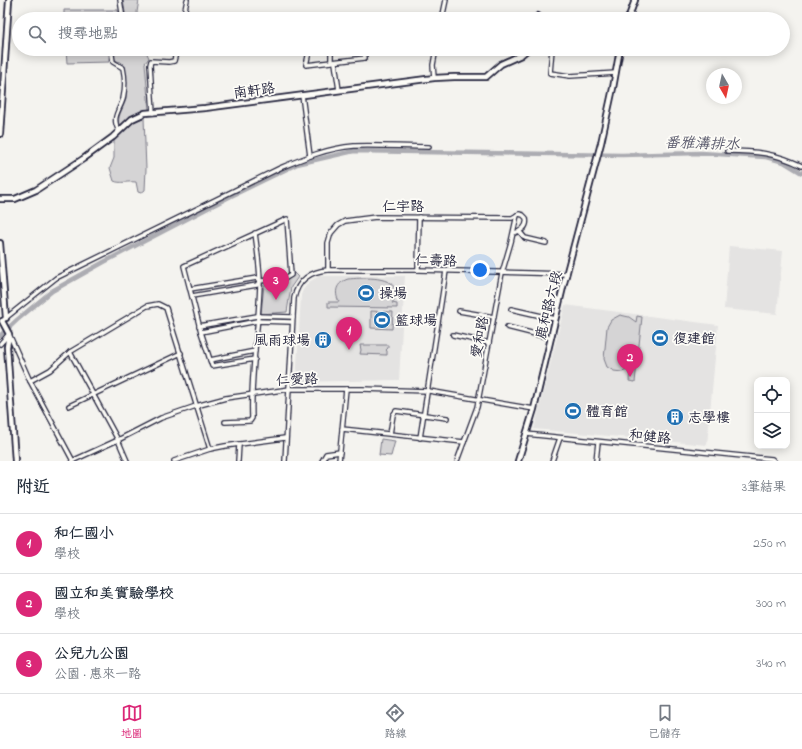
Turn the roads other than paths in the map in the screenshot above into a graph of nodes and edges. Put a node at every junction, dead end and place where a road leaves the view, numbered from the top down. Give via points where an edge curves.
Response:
1 (9, 0) edge
2 (120, 0) edge
3 (187, 0) edge
4 (446, 0) edge
5 (635, 0) edge
6 (122, 12) edge
7 (184, 12) edge
8 (443, 12) edge
9 (631, 12) edge
10 (112, 56) edge
11 (175, 56) edge
12 (308, 56) edge
13 (332, 56) edge
14 (366, 56) edge
15 (435, 56) edge
16 (521, 56) edge
17 (551, 56) edge
18 (619, 56) edge
19 (333, 63) junction
20 (616, 74) junction
21 (434, 78) junction
22 (339, 90) junction
23 (302, 95) junction
24 (2, 96) edge
25 (154, 113) junction
26 (119, 131) junction
27 (0, 134) edge
28 (429, 147) dead end
29 (727, 151) dead end
30 (310, 156) junction
31 (802, 166) edge
32 (0, 199) edge
33 (517, 216) junction
34 (419, 217) junction
35 (520, 232) junction
36 (255, 233) junction
37 (514, 233) junction
38 (546, 242) dead end
39 (0, 243) edge
40 (328, 270) junction
41 (418, 270) junction
42 (446, 271) junction
43 (502, 273) junction
44 (567, 274) junction
45 (260, 282) junction
46 (190, 290) junction
47 (192, 296) junction
48 (511, 308) dead end
49 (459, 311) dead end
50 (257, 316) junction
51 (292, 317) junction
52 (494, 317) junction
53 (556, 319) junction
54 (4, 321) junction
55 (257, 321) junction
56 (292, 322) junction
57 (200, 326) junction
58 (506, 327) dead end
59 (201, 332) junction
60 (9, 333) junction
61 (453, 335) dead end
62 (551, 338) junction
63 (489, 343) junction
64 (0, 344) edge
65 (255, 351) junction
66 (70, 352) junction
67 (180, 353) junction
68 (255, 358) junction
69 (210, 360) junction
70 (30, 381) junction
71 (290, 389) junction
72 (346, 389) junction
73 (428, 391) junction
74 (94, 394) junction
75 (251, 394) junction
76 (478, 399) junction
77 (69, 406) dead end
78 (196, 406) junction
79 (534, 409) junction
80 (425, 415) junction
81 (447, 418) dead end
82 (225, 422) dead end
83 (342, 430) junction
84 (390, 434) junction
85 (526, 434) junction
86 (285, 438) junction
87 (420, 438) junction
88 (560, 438) junction
89 (118, 440) junction
90 (464, 442) junction
91 (598, 442) junction
92 (239, 444) junction
93 (210, 449) junction
94 (340, 452) junction
95 (773, 460) edge
96 (15, 461) edge
97 (72, 461) edge
98 (127, 461) edge
99 (174, 461) edge
100 (238, 461) edge
101 (285, 461) edge
102 (322, 461) edge
103 (339, 461) edge
104 (457, 461) edge
105 (518, 461) edge
106 (552, 461) edge
107 (596, 461) edge

1 - 24 street
2 - 6 street
3 - 7 street
4 - 8 street
5 - 9 street
10 - 26 street via 113,62 123,68 124,91 116,116
11 - 25 street via 174,61 151,61
12 - 19 street via 306,65
13 - 19 street
14 - 19 street via 366,58
15 - 21 street
16 - 21 street, 南軒路 via 501,64 486,77
17 - 20 street via 550,72 570,76
18 - 20 street, 鹿和路六段
19 - 22 street
20 - 44 street, 鹿和路六段
21 - 22 street, 南軒路
22 - 23 street, 南軒路
23 - 25 street, 南軒路
23 - 30 street
24 - 27 street
25 - 26 street, 南軒路 via 136,117
26 - 32 street, 南軒路 via 36,190 15,199
28 - 30 street via 354,146
29 - 31 street via 755,151 776,155
30 - 54 street via 280,168 56,278
33 - 34 street, 仁宇路
33 - 35 street via 519,214 526,218 526,226
33 - 37 street, 愛和路
34 - 40 street, 仁宇路 via 376,217 338,225 329,237
34 - 41 street
35 - 37 street
35 - 38 street via 525,238
36 - 45 street
36 - 45 street via 287,219 291,275
36 - 46 street via 184,266
37 - 43 street, 愛和路
39 - 54 street
40 - 41 street, 仁壽路
40 - 51 street, 仁壽路 via 310,274 300,284 294,298
41 - 42 street, 仁壽路
42 - 43 street, 仁壽路
42 - 73 street
43 - 44 street, 仁壽路
43 - 52 street, 愛和路
44 - 53 street, 鹿和路六段
45 - 46 street via 256,278
45 - 47 street via 257,285
45 - 50 street
46 - 47 street
47 - 57 street
48 - 53 street
49 - 52 street
50 - 51 street
50 - 55 street
50 - 57 street
51 - 56 street, 仁壽路
52 - 63 street, 愛和路
53 - 62 street, 鹿和路六段
54 - 60 street
55 - 56 street
55 - 59 street
55 - 65 street
56 - 71 street, 仁壽路
57 - 59 street
58 - 62 street
59 - 69 street
60 - 64 street
60 - 70 street
60 - 96 street via 7,347
61 - 63 street
62 - 79 street, 鹿和路六段
63 - 76 street, 愛和路
65 - 68 street
65 - 69 street
66 - 67 street via 147,306 158,304 166,308
66 - 70 street via 50,370
66 - 74 street
67 - 74 street
67 - 78 street
68 - 69 street via 212,366
68 - 75 street
70 - 97 street
71 - 72 street, 仁愛路
71 - 75 street, 仁愛路
71 - 86 street, 仁壽路
72 - 73 street, 仁愛路
72 - 83 street
73 - 76 street, 仁愛路
73 - 80 street
74 - 77 street
74 - 89 street
75 - 78 street, 仁愛路
75 - 82 street via 252,420
76 - 79 street, 仁愛路
76 - 90 street, 愛和路
78 - 89 street, 仁愛路 via 161,418
78 - 93 street
79 - 85 street, 鹿和路六段
80 - 81 street
80 - 84 street via 394,412
80 - 87 street
83 - 84 street
83 - 94 street
84 - 87 street
85 - 88 street, 和健路
85 - 105 street, 鹿和路六段
86 - 92 street
86 - 101 street, 仁壽路
87 - 90 street
88 - 91 street, 和健路
88 - 106 street
89 - 97 street, 仁愛路
89 - 98 street
90 - 104 street, 愛和路
91 - 95 street, 和健路
91 - 107 street
92 - 93 street
92 - 100 street
93 - 99 street
94 - 102 street via 326,454
94 - 103 street

